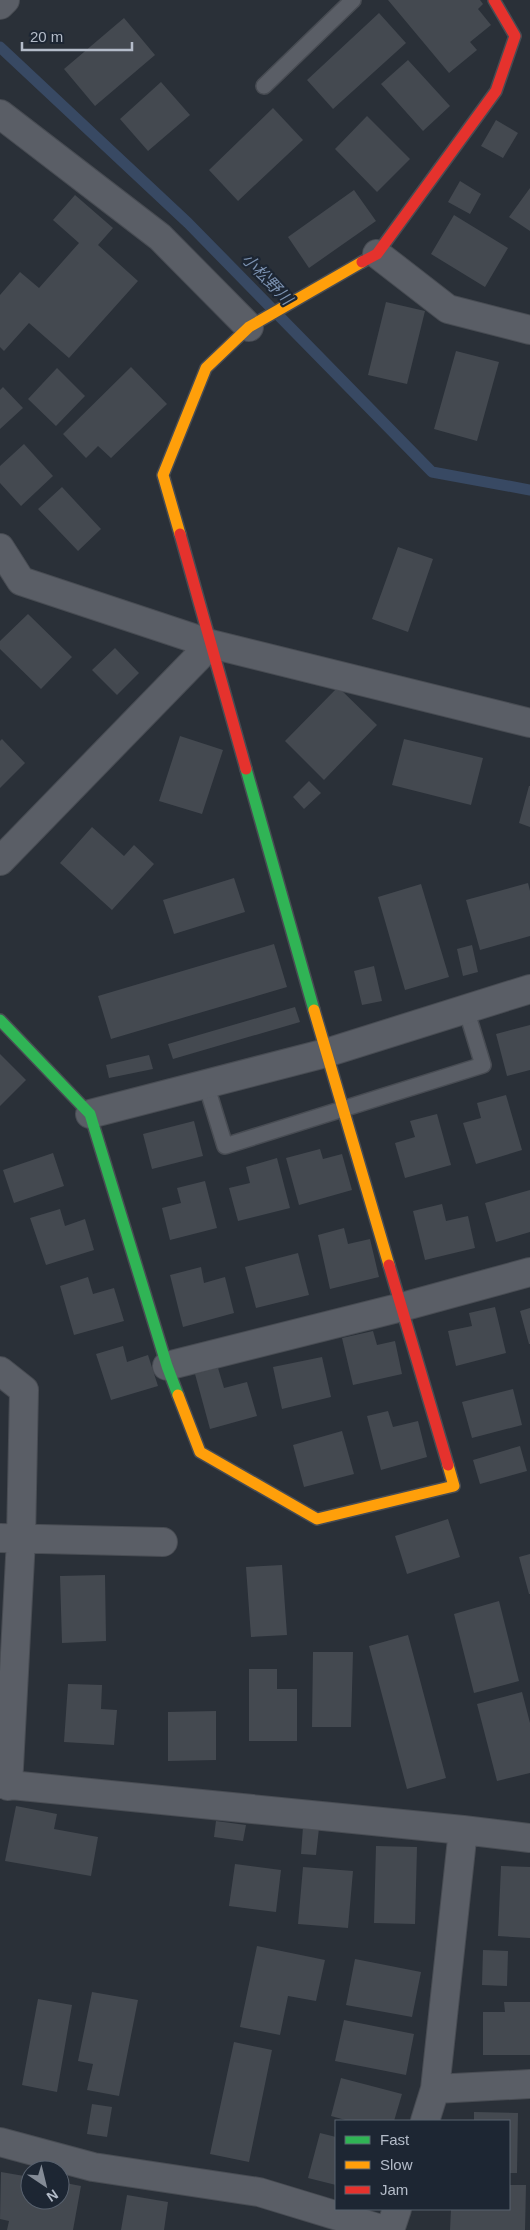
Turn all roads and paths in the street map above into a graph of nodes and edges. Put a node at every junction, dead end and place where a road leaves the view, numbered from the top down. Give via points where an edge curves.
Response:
1 (5, 0) edge
2 (353, 0) edge
3 (494, 0) edge
4 (0, 5) edge
5 (264, 86) dead end
6 (0, 114) edge
7 (377, 254) junction
8 (256, 323) junction
9 (530, 330) edge
10 (0, 548) edge
11 (211, 644) junction
12 (530, 723) edge
13 (0, 861) edge
14 (530, 989) edge
15 (466, 1009) junction
16 (0, 1020) edge
17 (326, 1053) junction
18 (206, 1084) junction
19 (342, 1109) junction
20 (90, 1114) junction
21 (530, 1272) edge
22 (402, 1307) junction
23 (167, 1366) junction
24 (0, 1371) edge
25 (10, 1538) edge
26 (163, 1542) dead end
27 (4, 1785) edge
28 (463, 1830) junction
29 (530, 1838) edge
30 (530, 2084) edge
31 (435, 2089) junction
32 (425, 2120) edge
33 (0, 2142) edge
34 (397, 2210) edge
35 (384, 2230) edge
36 (390, 2230) edge

1 - 4 street
2 - 5 lane
3 - 7 street via 515,36 496,91
6 - 8 street via 160,237
7 - 8 street
7 - 9 street via 448,309
8 - 11 street via 206,368 163,475
10 - 11 street via 21,581
11 - 12 street
11 - 13 street
11 - 17 street
14 - 15 street
15 - 17 street
15 - 19 lane via 483,1065
16 - 20 street
17 - 18 street
17 - 19 street
18 - 19 lane via 225,1146
18 - 20 street
19 - 22 street
20 - 23 street
21 - 22 street
22 - 23 street
22 - 23 street via 454,1486 317,1519 200,1452
24 - 25 street via 24,1390
25 - 26 street
25 - 27 street
27 - 28 street
28 - 29 street
28 - 31 street
30 - 31 street
31 - 32 street
33 - 35 street via 93,2167 259,2192
34 - 36 street

